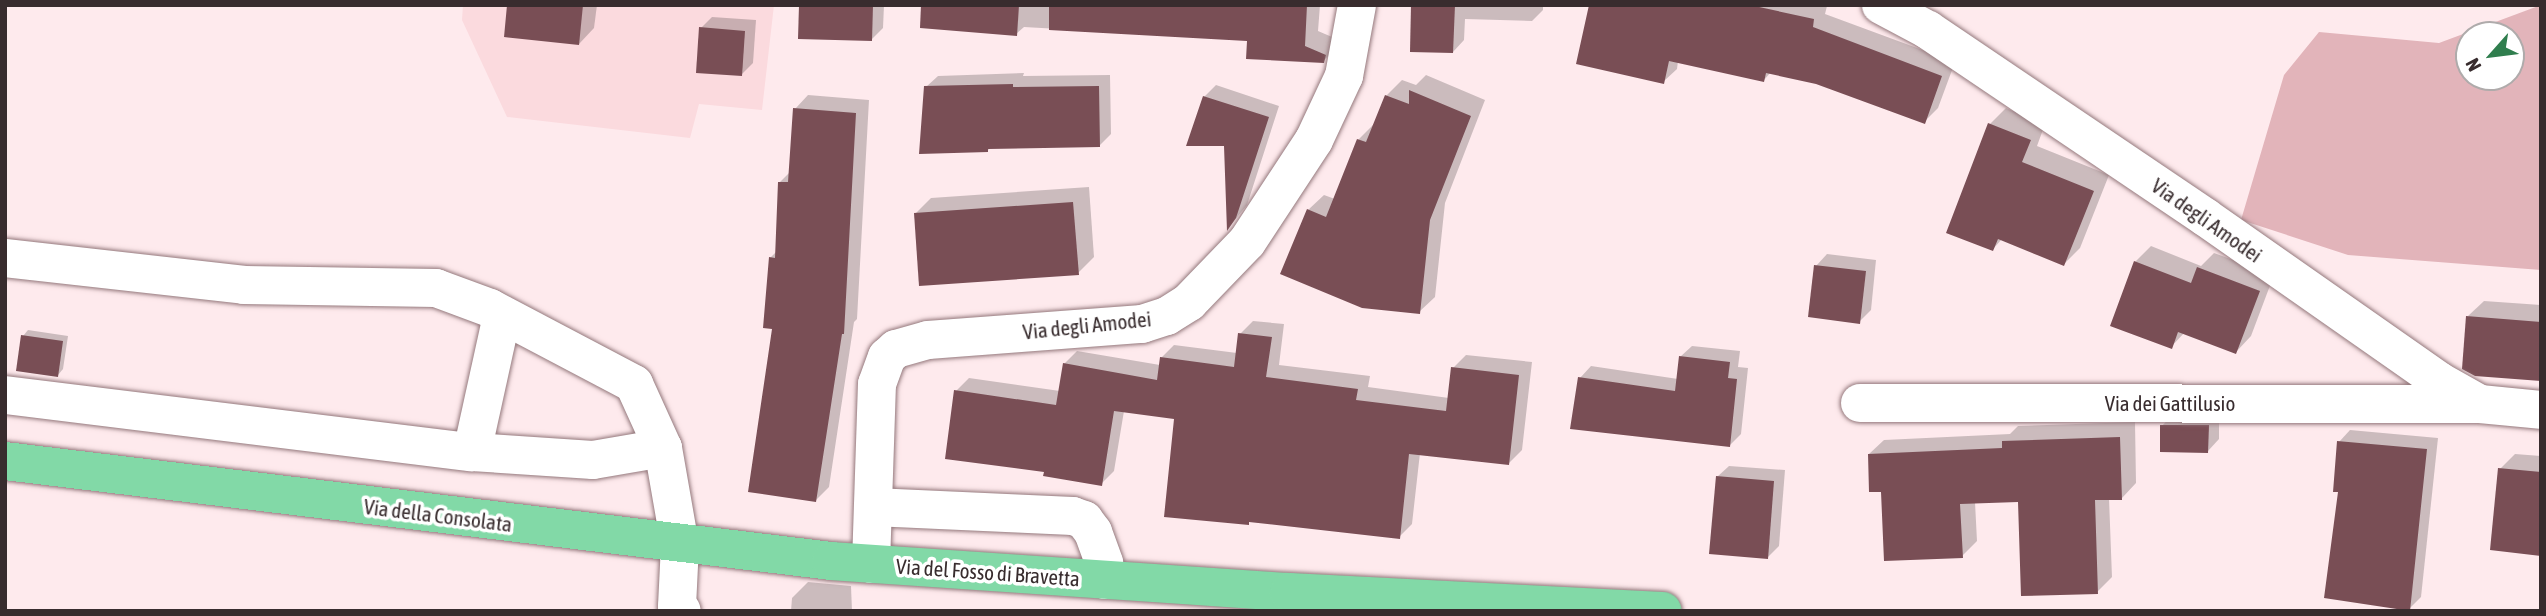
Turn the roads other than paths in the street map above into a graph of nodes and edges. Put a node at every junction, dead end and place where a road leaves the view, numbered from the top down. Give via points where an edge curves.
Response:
1 (1357, 5) edge
2 (1881, 5) edge
3 (5, 258) edge
4 (502, 314) junction
5 (5, 395) edge
6 (1860, 403) dead end
7 (2480, 404) junction
8 (2541, 410) edge
9 (663, 448) junction
10 (472, 452) junction
11 (7, 465) edge
12 (873, 507) junction
13 (680, 545) junction
14 (871, 564) junction
15 (1105, 580) junction
16 (1289, 602) edge
17 (681, 611) edge
18 (1663, 611) edge

1 - 12 street, Via degli Amodei via 1344,76 1314,140 1247,242 1189,302 1142,324 928,340 896,349 887,357 877,384
2 - 7 street, Via degli Amodei via 1928,30 2379,342
3 - 4 street via 244,285 436,289
4 - 9 street via 634,384
4 - 10 street
5 - 10 street
6 - 7 street, Via dei Gattilusio
7 - 8 street, Via degli Amodei
9 - 10 street via 593,460
9 - 13 street
11 - 13 main road, Via della Consolata
12 - 14 street, Via degli Amodei
12 - 15 street, Via del Fosso di Bravetta via 1073,516 1084,520 1093,532
13 - 14 main road, Via della Consolata
13 - 17 street via 677,607
14 - 15 main road, Via del Fosso di Bravetta
15 - 16 main road, Via del Fosso di Bravetta
16 - 18 main road, Via del Fosso di Bravetta

